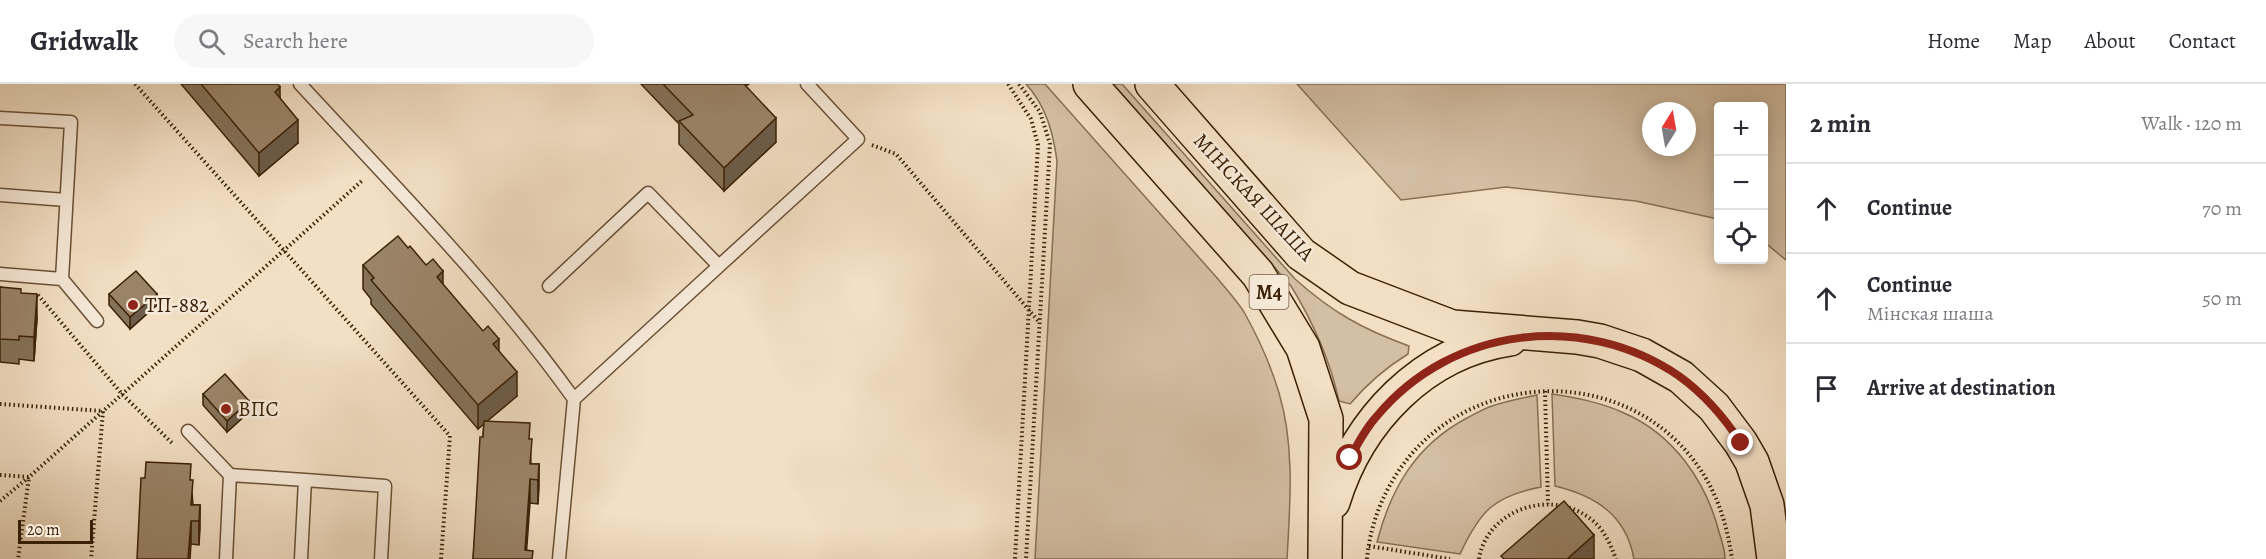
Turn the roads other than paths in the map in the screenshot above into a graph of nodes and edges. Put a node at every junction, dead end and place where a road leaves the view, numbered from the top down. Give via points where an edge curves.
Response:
1 (300, 84) edge
2 (807, 84) edge
3 (1090, 84) edge
4 (1152, 84) edge
5 (0, 118) edge
6 (0, 195) edge
7 (66, 200) junction
8 (719, 266) junction
9 (0, 274) edge
10 (62, 279) junction
11 (549, 286) dead end
12 (97, 321) dead end
13 (1577, 337) junction
14 (574, 399) junction
15 (188, 431) dead end
16 (230, 475) junction
17 (305, 480) junction
18 (1325, 556) edge
19 (1774, 556) edge
20 (226, 559) edge
21 (301, 559) edge
22 (381, 559) edge
23 (558, 559) edge

1 - 14 lane via 543,356
2 - 8 lane via 858,139
3 - 18 main road, М4 via 1258,274 1303,348 1326,419
4 - 13 main road, МІНСКАЯ ШАША / М4 via 1301,254 1350,288 1452,327
5 - 7 lane via 71,122
6 - 7 lane
7 - 10 lane
8 - 11 lane via 648,194
8 - 14 lane
9 - 10 lane
10 - 12 lane
13 - 18 main road, М4 via 1528,336 1479,346 1433,367 1400,392 1377,416 1350,458 1332,504
13 - 19 main road, МІНСКАЯ ШАША / М4 via 1642,355 1681,377 1714,407 1741,443 1761,483
14 - 23 lane
15 - 16 lane
16 - 17 lane
16 - 20 lane
17 - 21 lane
17 - 22 lane via 385,486

